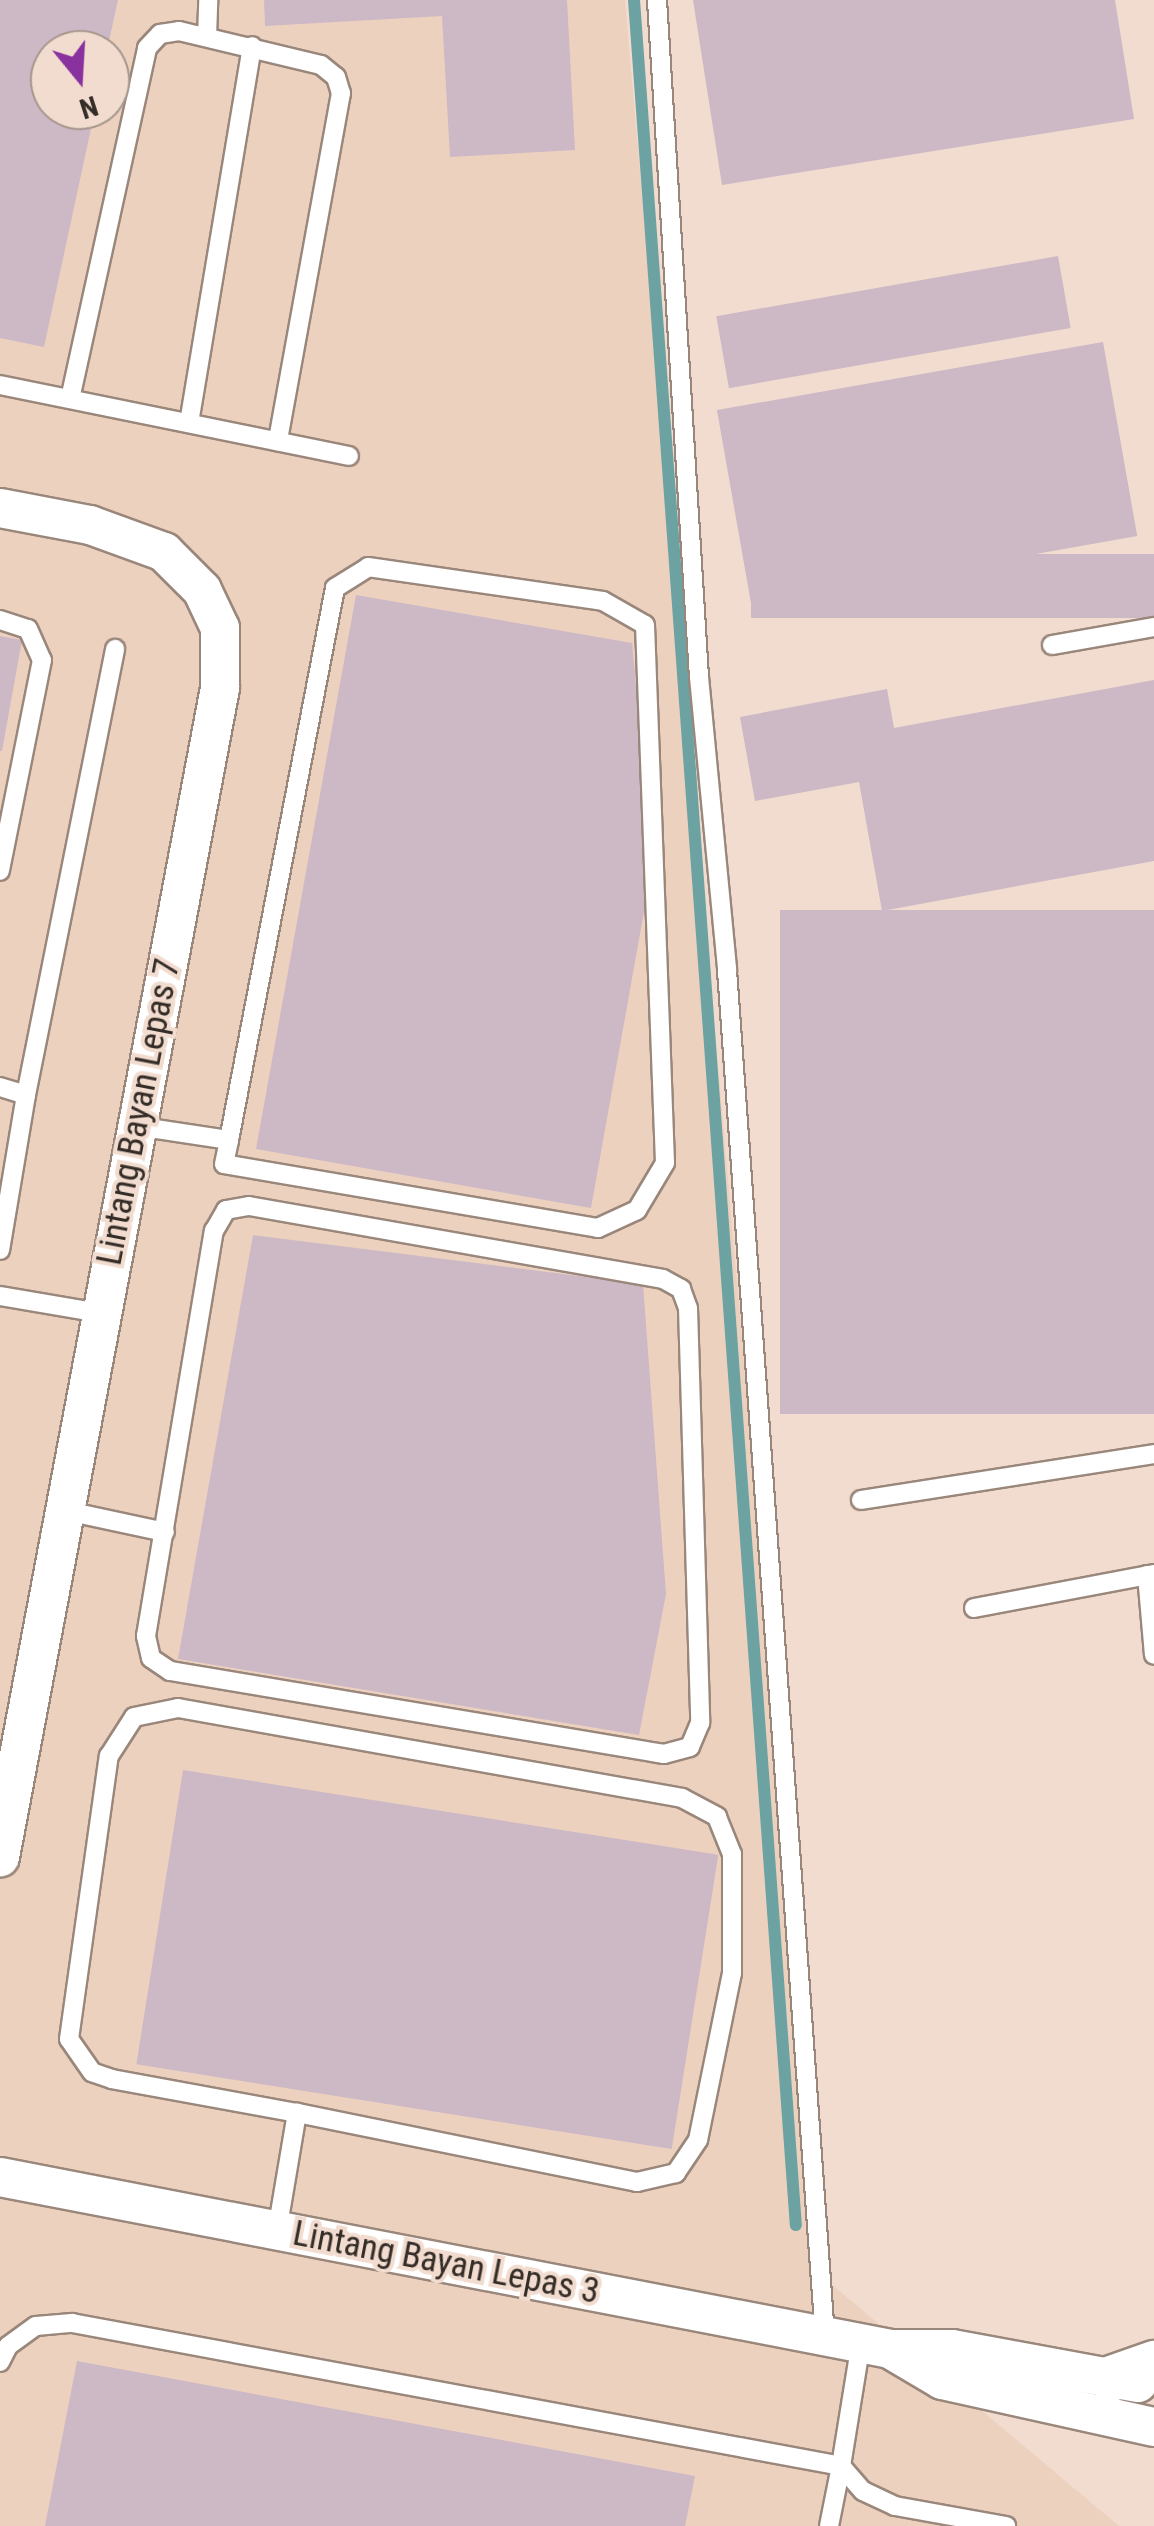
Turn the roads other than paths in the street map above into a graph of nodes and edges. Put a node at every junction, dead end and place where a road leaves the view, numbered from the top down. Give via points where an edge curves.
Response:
1 (208, 0) edge
2 (656, 0) edge
3 (207, 37) junction
4 (252, 46) junction
5 (0, 385) edge
6 (70, 400) junction
7 (189, 424) junction
8 (278, 441) junction
9 (348, 456) dead end
10 (0, 508) edge
11 (0, 620) edge
12 (1154, 627) edge
13 (1052, 645) dead end
14 (114, 649) dead end
15 (0, 871) edge
16 (0, 1087) edge
17 (26, 1095) junction
18 (136, 1126) junction
19 (229, 1140) junction
20 (0, 1250) edge
21 (0, 1296) edge
22 (101, 1313) junction
23 (1154, 1454) edge
24 (861, 1500) dead end
25 (67, 1512) junction
26 (165, 1532) junction
27 (1151, 1574) edge
28 (974, 1608) dead end
29 (1154, 1655) edge
30 (0, 1857) edge
31 (297, 2113) junction
32 (0, 2177) edge
33 (277, 2231) junction
34 (859, 2343) junction
35 (0, 2362) edge
36 (1154, 2363) edge
37 (1132, 2382) edge
38 (1154, 2427) edge
39 (840, 2466) junction
40 (950, 2521) edge
41 (829, 2526) edge
42 (1006, 2526) edge

1 - 3 lane
2 - 34 lane via 699,677
3 - 4 lane
3 - 6 lane via 160,34 147,48
4 - 7 lane
4 - 8 lane via 321,65 336,77 341,93
5 - 6 lane
6 - 7 lane
7 - 8 lane
8 - 9 lane
10 - 18 street, Lintang Bayan Lepas 7 via 90,525 164,552 202,590 220,628 220,688
11 - 15 lane via 28,629 42,660
12 - 13 lane
14 - 17 lane
16 - 17 lane
17 - 20 lane
18 - 19 lane
18 - 22 street, Lintang Bayan Lepas 7
19 - 19 lane via 224,1164 598,1228 636,1210 666,1163 644,625 604,601 368,567 335,588
21 - 22 lane
22 - 25 street, Lintang Bayan Lepas 7
23 - 24 lane
25 - 26 lane
25 - 30 street, Lintang Bayan Lepas 7
26 - 26 lane via 146,1647 160,1667 678,1753 690,1747 700,1722 686,1298 663,1278 249,1206 226,1210 214,1231
27 - 28 lane
27 - 29 lane
31 - 31 lane via 637,2182 676,2173 698,2140 732,1974 732,1854 717,1817 682,1798 178,1708 134,1718 109,1756 69,2039 92,2072 112,2080
31 - 33 lane
32 - 33 street, Lintang Bayan Lepas 3
33 - 34 street, Lintang Bayan Lepas 3
34 - 37 street, Lintang Bayan Lepas 3 via 952,2349
34 - 38 street, Lintang Bayan Lepas 3 via 942,2380
34 - 39 lane
35 - 39 lane via 8,2346 36,2326 72,2323
36 - 37 street
39 - 40 lane via 863,2491
39 - 41 lane
40 - 42 lane

